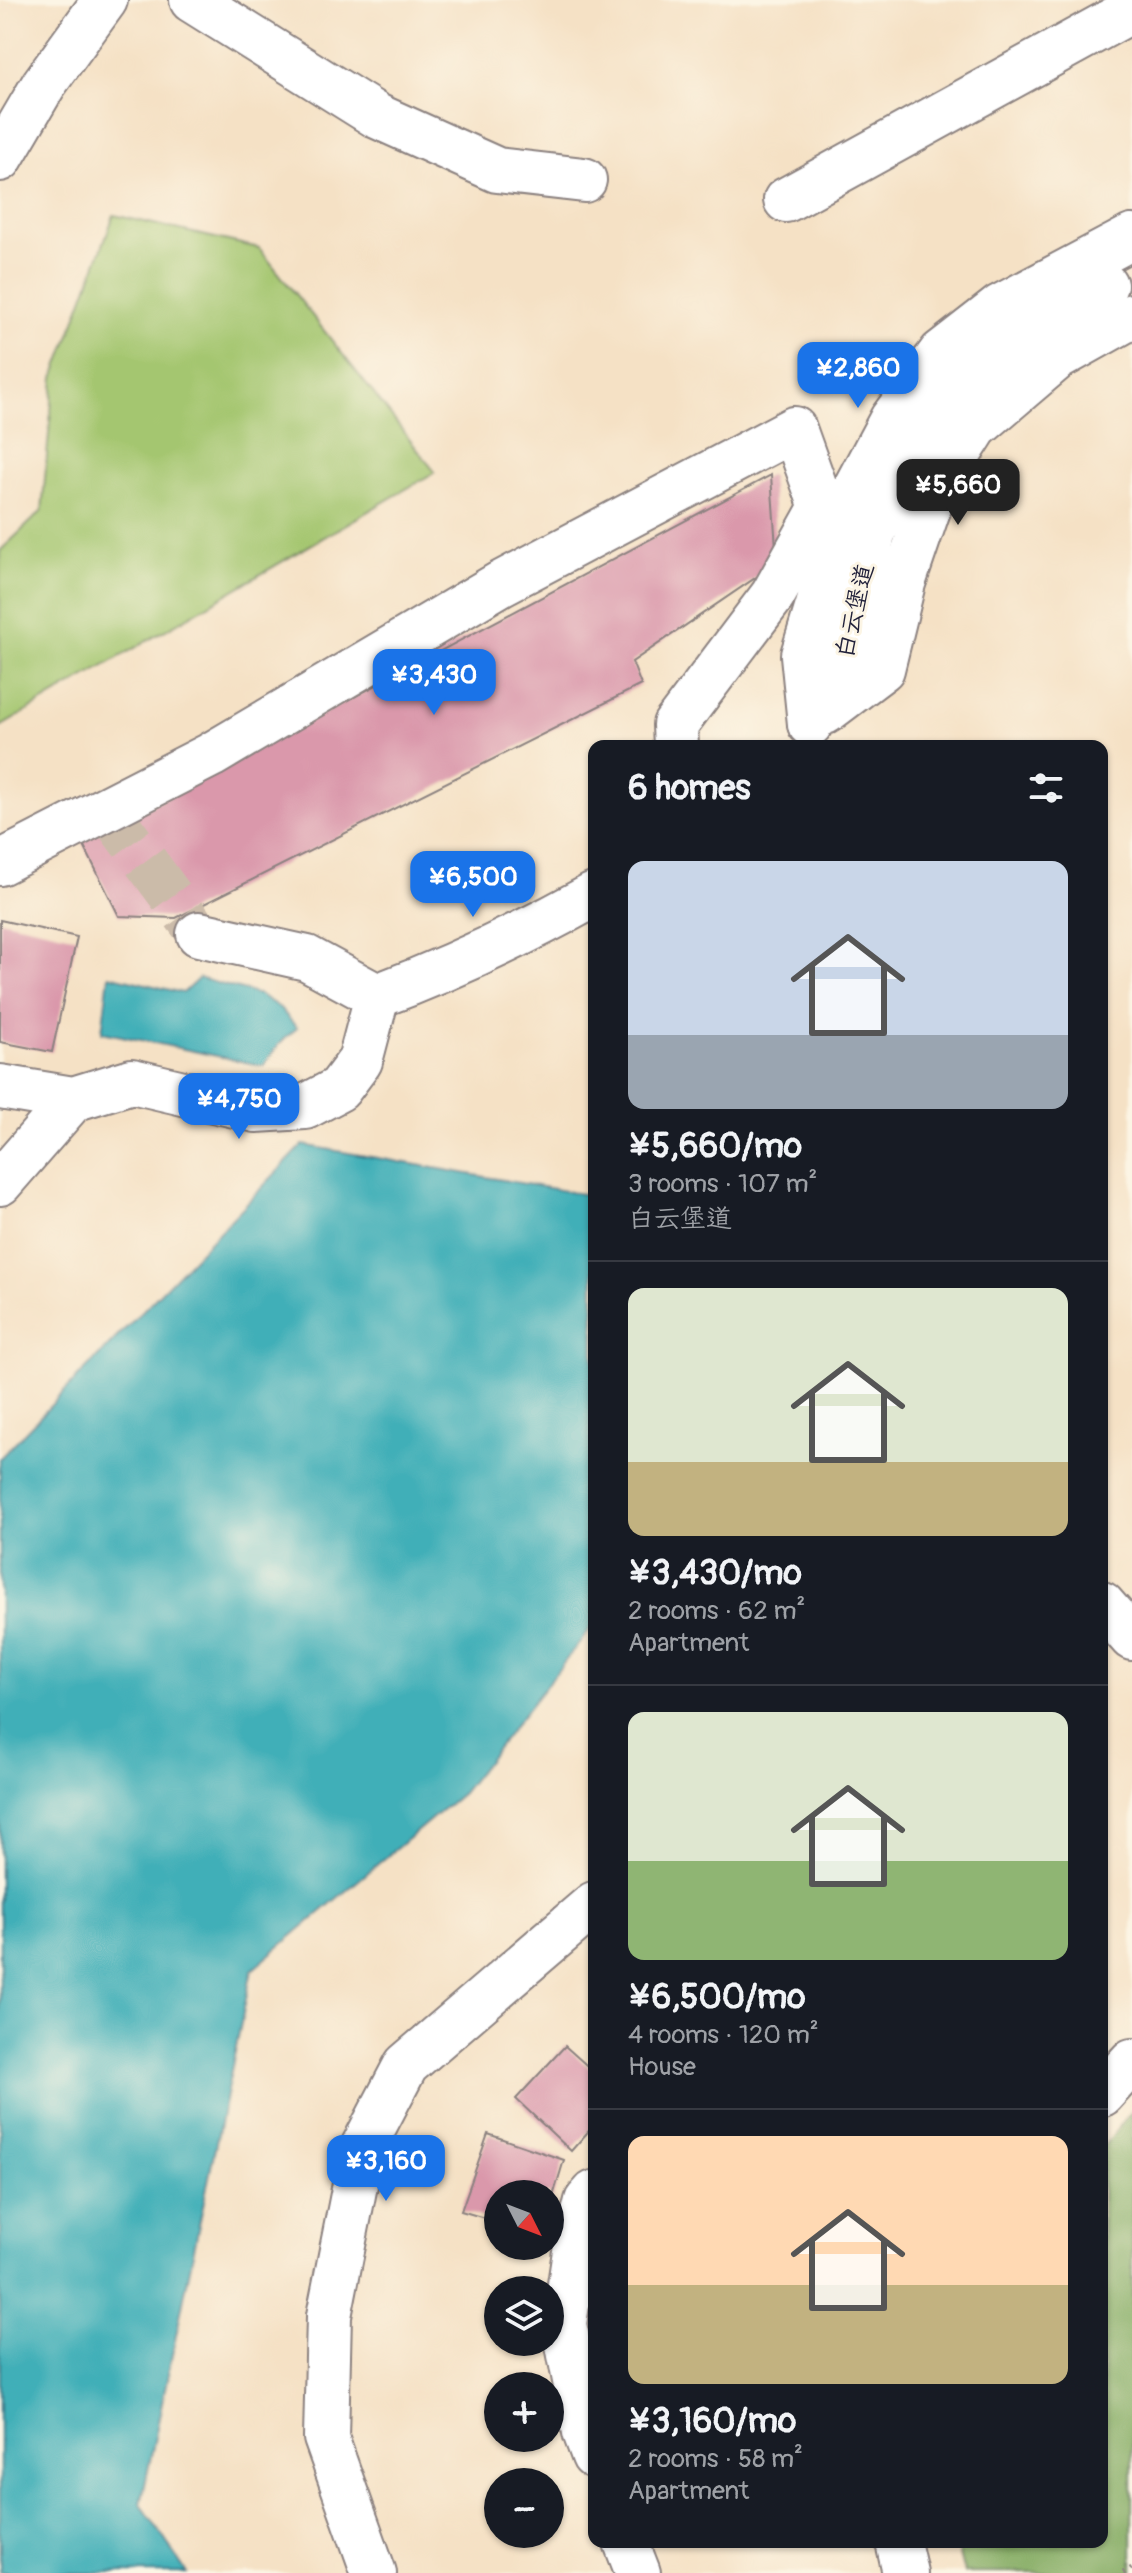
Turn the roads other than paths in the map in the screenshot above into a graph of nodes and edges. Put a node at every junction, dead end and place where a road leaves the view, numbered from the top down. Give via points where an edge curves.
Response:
1 (105, 0) edge
2 (192, 0) edge
3 (1132, 10) edge
4 (0, 159) edge
5 (584, 180) dead end
6 (786, 200) dead end
7 (1132, 237) edge
8 (1132, 271) edge
9 (1132, 316) edge
10 (800, 735) edge
11 (676, 740) edge
12 (0, 863) edge
13 (588, 898) edge
14 (199, 934) tunnel mouth
15 (377, 996) junction
16 (0, 1087) edge
17 (73, 1099) junction
18 (0, 1183) edge
19 (1108, 1611) edge
20 (1132, 1638) edge
21 (588, 1909) edge
22 (1132, 2061) edge
23 (1108, 2087) edge
24 (588, 2200) edge
25 (588, 2440) edge
26 (628, 2548) edge
27 (899, 2548) edge
28 (374, 2573) edge
29 (638, 2573) edge
30 (905, 2573) edge

1 - 4 street via 44,84
2 - 5 street via 377,116 497,170
3 - 6 street
7 - 10 street via 1000,307 941,353 892,419 852,494 803,655
8 - 10 street, 白云堡道 via 1023,330 940,415 873,533 845,664
9 - 10 street via 1057,358 976,427 933,495 903,583 882,669
11 - 12 street via 675,725 773,595 822,507 794,429 500,584 211,755
13 - 15 street via 444,971
14 - 15 street via 307,958
15 - 17 street via 360,1061 339,1089 305,1107 256,1110 132,1081
16 - 17 street
17 - 18 street
19 - 20 street
21 - 28 street via 406,2065 362,2149 329,2316 326,2438
22 - 23 street
24 - 25 street via 564,2324
26 - 29 street
27 - 30 street

